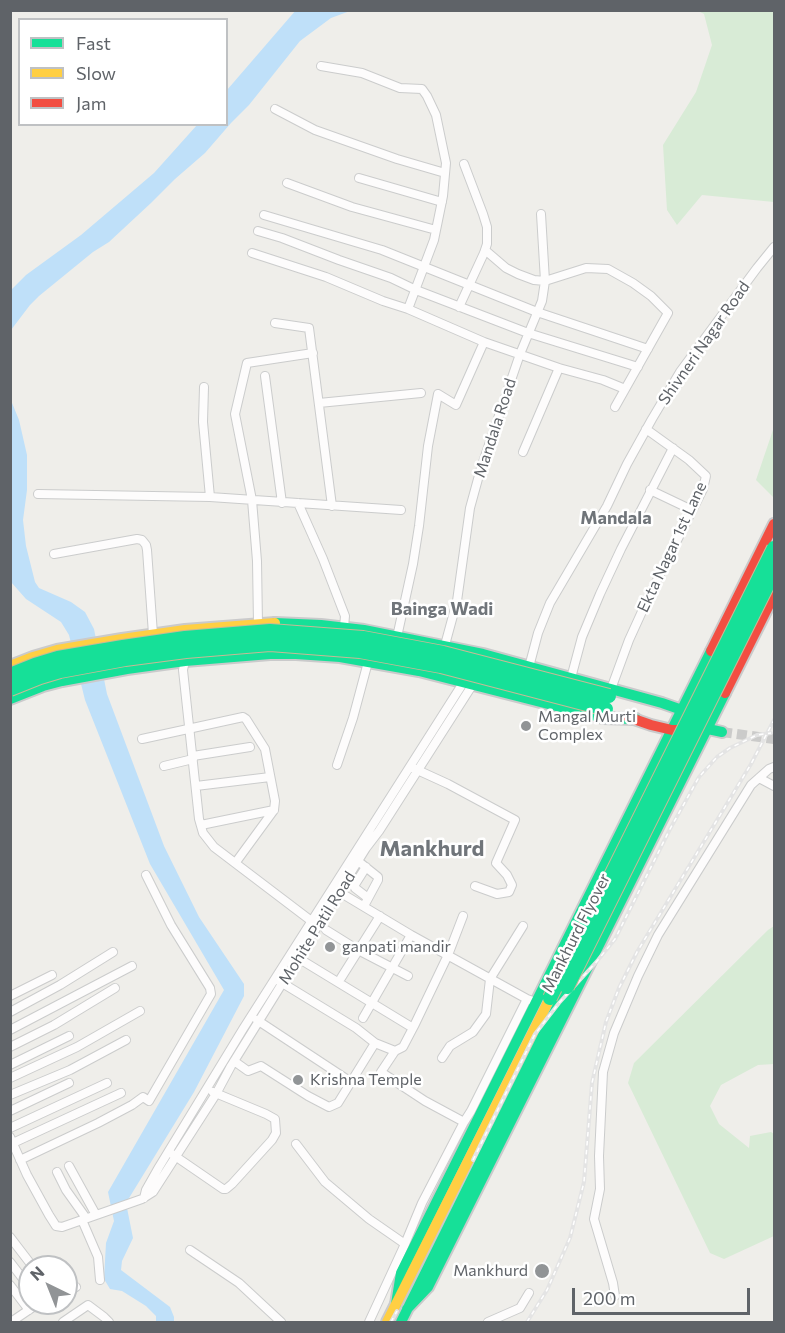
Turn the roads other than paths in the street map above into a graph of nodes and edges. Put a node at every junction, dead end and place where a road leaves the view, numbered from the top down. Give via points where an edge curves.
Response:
1 (321, 66) dead end
2 (274, 109) dead end
3 (464, 165) dead end
4 (445, 173) junction
5 (359, 178) dead end
6 (286, 183) dead end
7 (442, 202) junction
8 (541, 214) dead end
9 (264, 215) dead end
10 (258, 231) dead end
11 (436, 231) junction
12 (774, 247) edge
13 (485, 250) junction
14 (252, 253) dead end
15 (425, 267) junction
16 (545, 281) junction
17 (469, 286) junction
18 (416, 290) junction
19 (459, 307) junction
20 (408, 309) junction
21 (537, 312) junction
22 (274, 323) dead end
23 (528, 333) junction
24 (484, 342) junction
25 (648, 349) junction
26 (313, 353) junction
27 (520, 354) junction
28 (638, 367) junction
29 (559, 368) junction
30 (265, 376) dead end
31 (204, 387) dead end
32 (625, 389) junction
33 (421, 393) dead end
34 (319, 403) junction
35 (615, 408) dead end
36 (646, 429) junction
37 (673, 448) junction
38 (523, 452) dead end
39 (650, 490) junction
40 (38, 494) dead end
41 (210, 498) junction
42 (250, 500) junction
43 (282, 503) junction
44 (298, 503) junction
45 (332, 506) junction
46 (400, 510) dead end
47 (692, 510) junction
48 (774, 524) edge
49 (774, 548) edge
50 (54, 554) dead end
51 (774, 572) edge
52 (774, 595) edge
53 (258, 624) junction
54 (344, 627) junction
55 (185, 630) junction
56 (153, 634) junction
57 (397, 636) junction
58 (445, 645) junction
59 (479, 653) junction
60 (185, 661) junction
61 (368, 662) junction
62 (11, 665) edge
63 (529, 667) junction
64 (10, 675) edge
65 (571, 678) junction
66 (469, 683) junction
67 (10, 689) edge
68 (609, 698) junction
69 (10, 699) edge
70 (682, 710) junction
71 (636, 720) junction
72 (651, 725) junction
73 (190, 729) junction
74 (708, 729) junction
75 (672, 730) junction
76 (722, 732) tunnel mouth
77 (142, 739) dead end
78 (250, 747) dead end
79 (662, 751) junction
80 (193, 758) junction
81 (337, 765) dead end
82 (164, 766) dead end
83 (774, 767) edge
84 (414, 768) junction
85 (270, 777) junction
86 (759, 778) junction
87 (196, 786) junction
88 (774, 786) edge
89 (274, 810) junction
90 (201, 825) junction
91 (360, 851) junction
92 (358, 861) junction
93 (236, 862) junction
94 (366, 867) junction
95 (146, 875) dead end
96 (475, 886) dead end
97 (336, 890) junction
98 (368, 898) junction
99 (364, 906) junction
100 (463, 915) dead end
101 (380, 916) junction
102 (315, 923) junction
103 (523, 926) dead end
104 (326, 930) dead end
105 (411, 935) junction
106 (358, 950) junction
107 (114, 952) dead end
108 (448, 955) junction
109 (298, 958) junction
110 (132, 966) dead end
111 (392, 968) junction
112 (52, 975) dead end
113 (408, 976) dead end
114 (342, 978) dead end
115 (490, 979) junction
116 (279, 981) junction
117 (115, 988) dead end
118 (10, 996) edge
119 (539, 998) junction
120 (371, 1003) junction
121 (140, 1011) dead end
122 (10, 1012) edge
123 (251, 1017) junction
124 (363, 1018) dead end
125 (259, 1021) junction
126 (413, 1028) junction
127 (10, 1030) edge
128 (241, 1033) junction
129 (69, 1036) dead end
130 (249, 1037) junction
131 (126, 1040) dead end
132 (375, 1043) junction
133 (10, 1047) edge
134 (395, 1052) junction
135 (441, 1058) dead end
136 (234, 1061) junction
137 (10, 1065) edge
138 (10, 1078) edge
139 (351, 1082) junction
140 (69, 1083) dead end
141 (107, 1083) dead end
142 (207, 1089) junction
143 (121, 1093) dead end
144 (216, 1094) junction
145 (10, 1095) edge
146 (10, 1111) edge
147 (475, 1115) junction
148 (464, 1122) junction
149 (10, 1128) edge
150 (12, 1140) edge
151 (181, 1140) junction
152 (296, 1144) dead end
153 (172, 1154) junction
154 (20, 1160) junction
155 (69, 1166) dead end
156 (57, 1172) dead end
157 (96, 1215) junction
158 (84, 1219) junction
159 (10, 1237) edge
160 (405, 1244) junction
161 (20, 1249) junction
162 (190, 1250) dead end
163 (24, 1255) edge
164 (10, 1256) edge
165 (100, 1280) dead end
166 (415, 1280) junction
167 (530, 1293) dead end
168 (615, 1296) dead end
169 (403, 1310) edge
170 (63, 1323) edge
171 (109, 1323) edge
172 (281, 1323) edge
173 (369, 1323) edge
174 (377, 1323) edge
175 (387, 1323) edge
176 (401, 1323) edge
177 (488, 1323) edge

1 - 4 street via 362,73 400,88 422,89 436,115
2 - 4 street via 315,130
3 - 13 street via 487,228
4 - 7 street
5 - 7 street
6 - 11 street
7 - 11 street
8 - 16 street, Mandala Road
9 - 15 street
10 - 18 street
11 - 15 street
12 - 36 street, Shivneri Nagar Road via 680,372
13 - 16 street via 518,274
13 - 17 street
14 - 20 street
15 - 17 street
15 - 18 street
16 - 21 street, Mandala Road
16 - 25 street via 586,268 600,268 633,283 668,313
17 - 19 street
17 - 21 street
18 - 19 street
18 - 20 street
19 - 23 street
20 - 24 street
21 - 23 street, Mandala Road
21 - 25 street
22 - 26 street via 309,328
23 - 27 street, Mandala Road
23 - 28 street
24 - 27 street
24 - 57 street via 456,405 438,394 419,526
25 - 28 street
26 - 34 street
26 - 42 street via 247,363 235,414
27 - 29 street
27 - 58 street, Mandala Road via 470,508 457,601
28 - 32 street
29 - 32 street
29 - 38 street
30 - 43 street
31 - 41 street
32 - 35 street
33 - 34 street
34 - 45 street
36 - 37 street, Ekta Nagar 1st Lane
36 - 63 street, Shivneri Nagar Road via 608,506 550,603
37 - 39 street
37 - 47 street, Ekta Nagar 1st Lane via 706,476
39 - 47 street
39 - 65 street via 591,616
40 - 41 street
41 - 42 street
42 - 43 street
42 - 53 street via 257,561
43 - 44 street
44 - 45 street
44 - 54 street via 345,616
45 - 46 street
47 - 68 street, Ekta Nagar 1st Lane via 625,650
48 - 70 main road
49 - 119 main road, Mankhurd Flyover, bridge
50 - 56 street via 142,540 147,550
51 - 166 main road, Mankhurd Flyover, bridge via 567,987
52 - 74 main road
53 - 54 main road
53 - 55 main road
54 - 57 main road
55 - 56 main road
55 - 60 street
56 - 62 main road via 57,651
57 - 58 main road
58 - 59 main road
59 - 63 main road
59 - 66 street, Mohite Patil Road
60 - 61 main road via 270,654
60 - 69 main road via 62,681
60 - 73 street
61 - 66 main road
61 - 81 street
63 - 65 main road
64 - 68 main road, bridge via 58,658 123,646 243,633 297,632 363,638 443,653
65 - 68 main road
66 - 71 main road via 603,718
66 - 84 street, Mohite Patil Road
67 - 68 main road, bridge via 60,671 125,659 270,644 360,651
68 - 70 main road via 642,698
68 - 71 main road
70 - 74 main road
70 - 75 main road
71 - 72 main road
72 - 75 main road
72 - 79 main road
73 - 77 street
73 - 80 street
73 - 85 street via 243,717 265,749
74 - 75 main road
74 - 76 main road
74 - 166 main road
75 - 79 main road
78 - 80 street
79 - 119 main road
80 - 82 street
80 - 87 street
83 - 86 street
84 - 91 street, Mohite Patil Road via 379,831
84 - 96 street via 515,820 496,863 512,885 509,892 497,894
85 - 87 street
85 - 89 street
86 - 88 street
86 - 168 street via 658,935 614,1033 603,1072 600,1189 594,1219
87 - 90 street
89 - 90 street
89 - 93 street
90 - 93 street via 214,847
91 - 92 street, Mohite Patil Road
91 - 97 street
92 - 94 street
92 - 97 street, Mohite Patil Road
93 - 102 street
94 - 98 street via 378,877
94 - 98 street via 354,886
95 - 154 street via 211,994 149,1101 143,1097
97 - 99 street
97 - 102 street, Mohite Patil Road
98 - 99 street
99 - 101 street
100 - 108 street
101 - 105 street
101 - 106 street
102 - 109 street, Mohite Patil Road
102 - 116 street
103 - 115 street
104 - 106 street
105 - 108 street
105 - 111 street
106 - 111 street
106 - 114 street
107 - 122 street
108 - 115 street
108 - 126 street
109 - 116 street, Mohite Patil Road
109 - 120 street
110 - 127 street
111 - 113 street
111 - 120 street
112 - 118 street
115 - 119 street
115 - 135 street via 486,1014 473,1032 450,1046
116 - 123 street
116 - 125 street, Mohite Patil Road
116 - 132 street
117 - 133 street
119 - 147 main road
119 - 166 main road, Mankhurd Flyover via 534,1030
120 - 124 street
120 - 126 street
121 - 138 street via 77,1047
123 - 125 street
123 - 128 street
125 - 130 street, Mohite Patil Road
125 - 139 street
126 - 134 street via 403,1047
128 - 130 street
128 - 142 street
129 - 137 street
130 - 136 street, Mohite Patil Road
131 - 145 street via 70,1070
132 - 134 street
132 - 139 street
134 - 148 street via 381,1072
136 - 139 street via 248,1071 261,1066 329,1107 338,1102
136 - 144 street, Mohite Patil Road
140 - 146 street
141 - 149 street
142 - 144 street
142 - 151 street
143 - 150 street
144 - 151 street, Mohite Patil Road
144 - 153 street via 275,1119 272,1140 223,1190
147 - 148 street
147 - 166 main road
148 - 160 street
150 - 154 street
151 - 153 street, Mohite Patil Road
152 - 160 street via 326,1182
153 - 157 street, Mohite Patil Road via 153,1192
154 - 158 street via 56,1226
155 - 157 street
156 - 158 street
157 - 158 street
158 - 165 street via 98,1257
159 - 161 street
160 - 173 street
161 - 163 street
161 - 164 street
162 - 172 street via 239,1283
166 - 169 main road, Mankhurd Flyover
166 - 169 main road
167 - 177 street via 520,1308
169 - 174 main road
169 - 175 main road
169 - 176 main road
170 - 171 street via 88,1305

